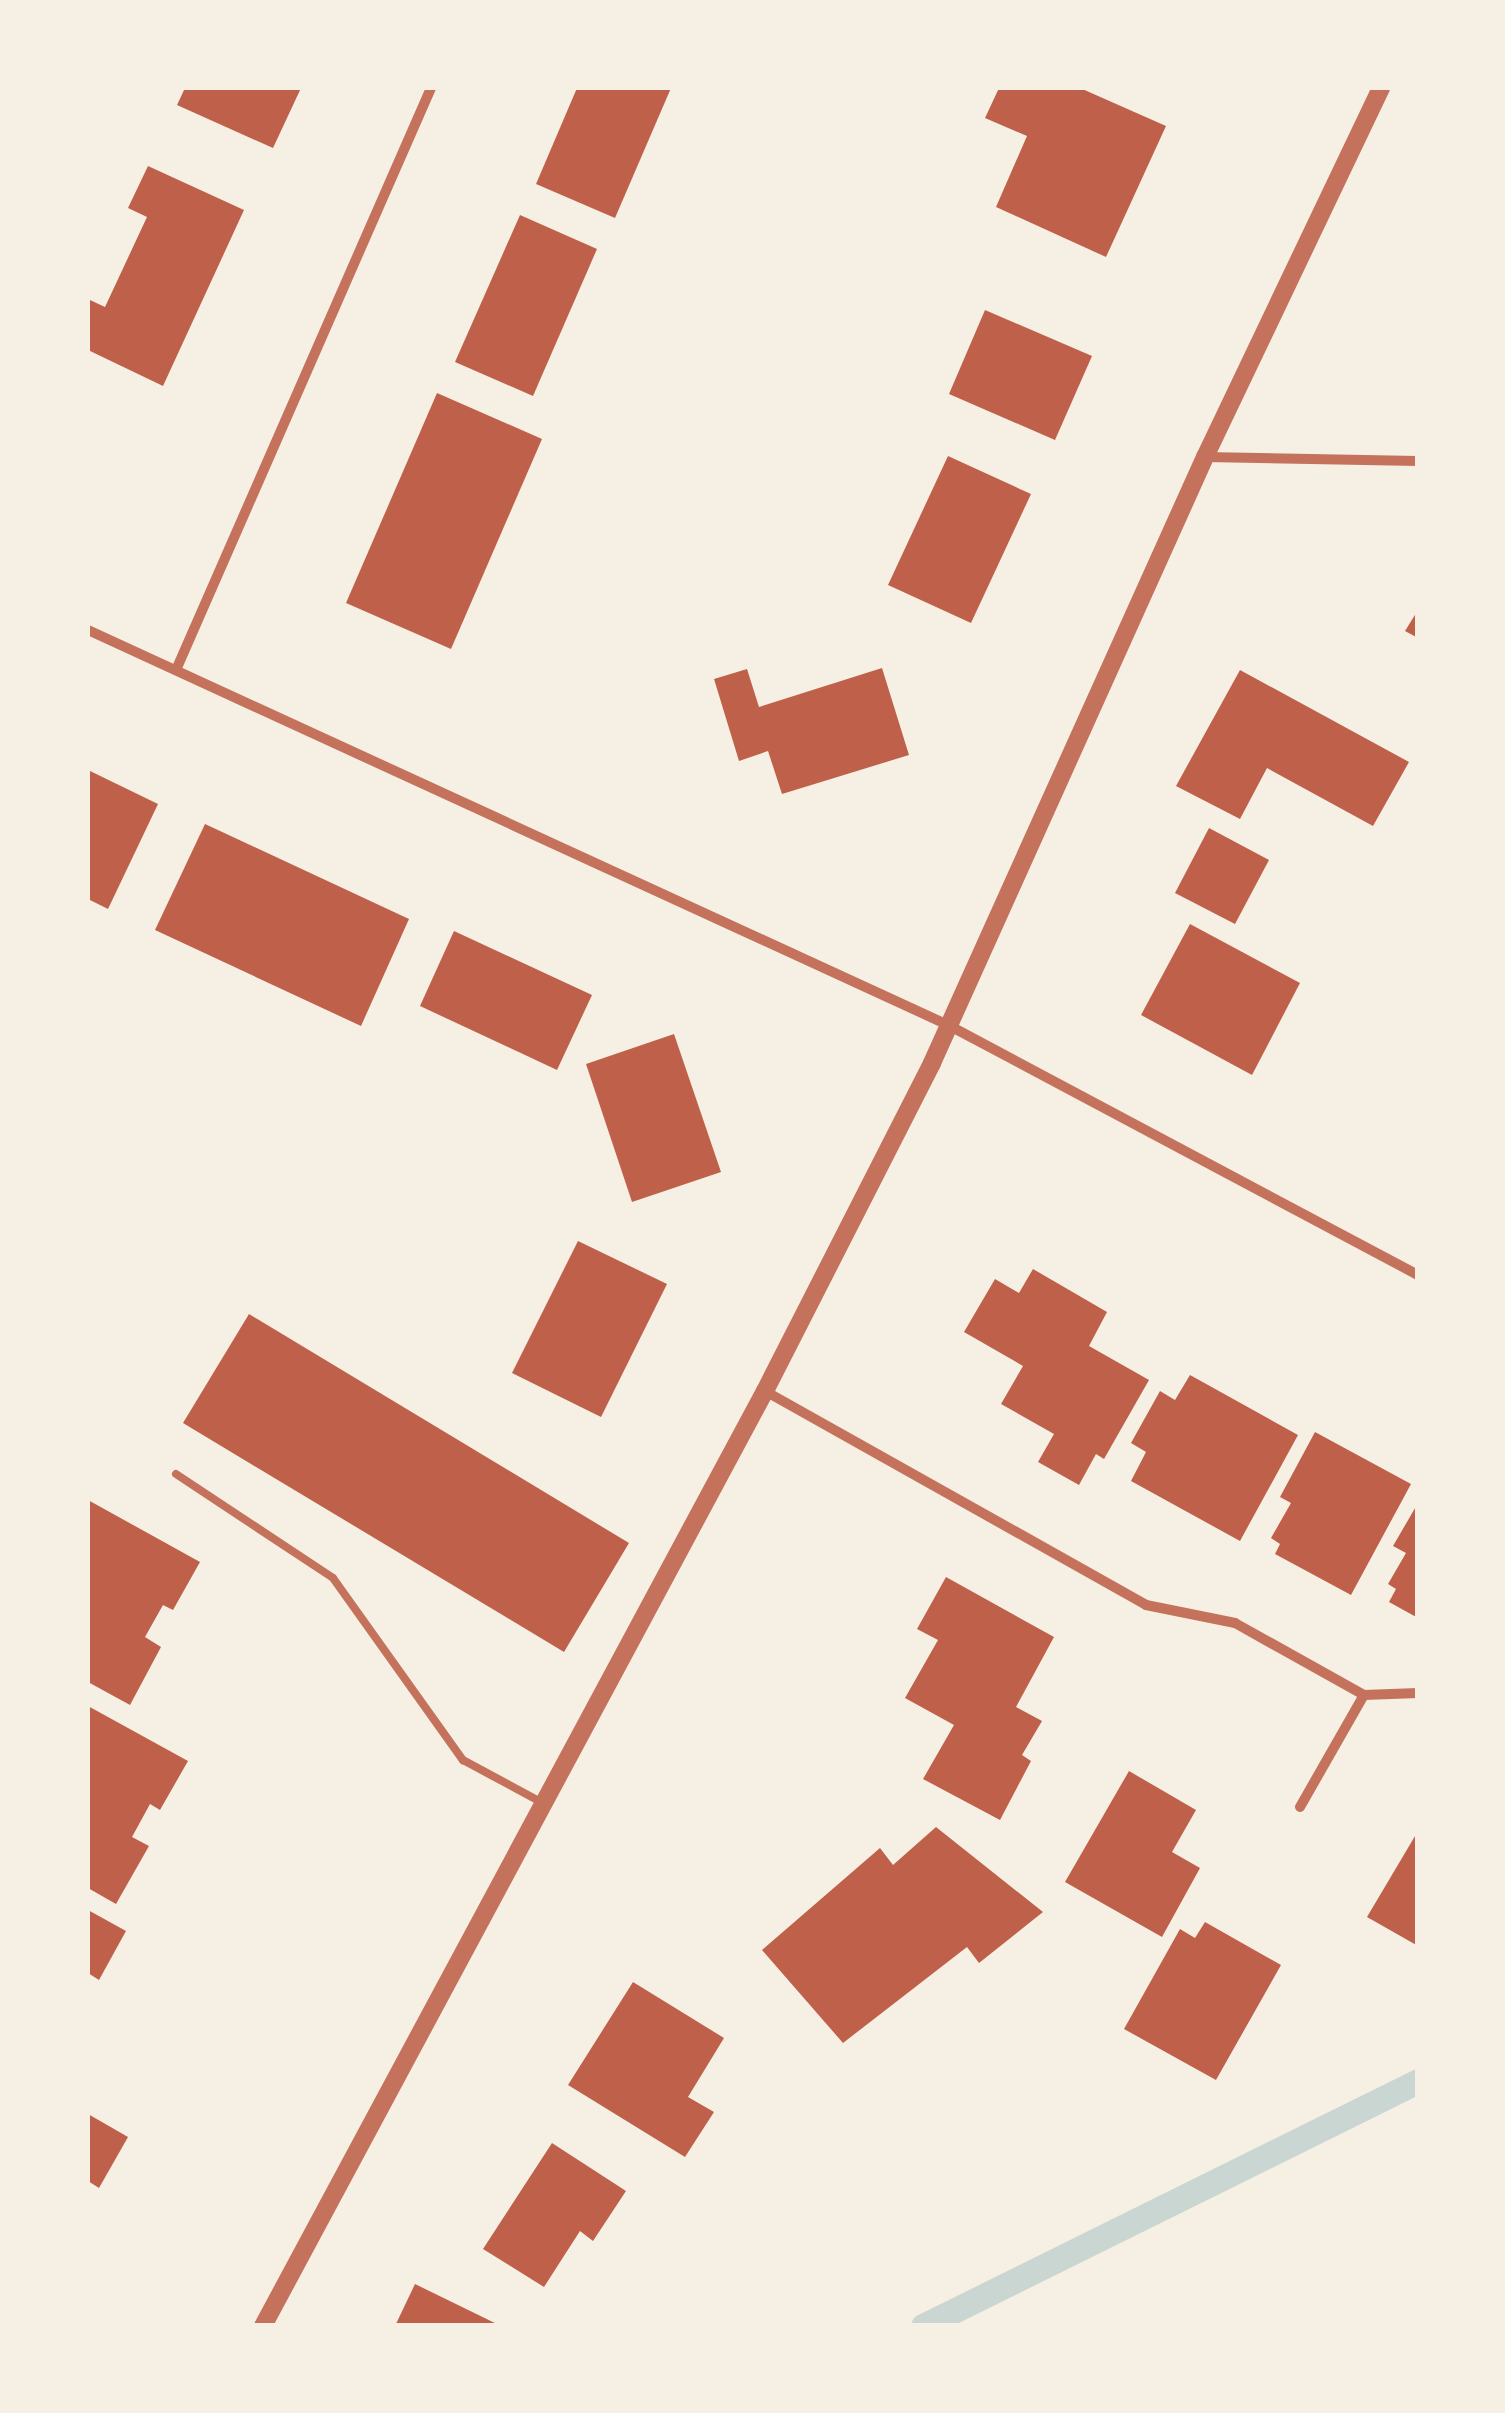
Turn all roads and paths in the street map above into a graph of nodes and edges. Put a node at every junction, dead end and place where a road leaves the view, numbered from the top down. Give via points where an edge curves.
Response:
1 (431, 88) edge
2 (1381, 88) edge
3 (1205, 457) junction
4 (1418, 461) edge
5 (88, 630) edge
6 (176, 670) junction
7 (950, 1026) junction
8 (1418, 1276) edge
9 (765, 1391) junction
10 (176, 1474) dead end
11 (1418, 1693) edge
12 (1364, 1695) junction
13 (544, 1803) junction
14 (1300, 1807) dead end
15 (263, 2326) edge

1 - 6 street
2 - 3 street
3 - 4 street
3 - 7 street
5 - 6 street
6 - 7 street
7 - 8 street
7 - 9 street
9 - 12 street via 1146,1606 1235,1623
9 - 13 street
10 - 13 lane via 333,1578 463,1760
11 - 12 street
12 - 14 street
13 - 15 street

